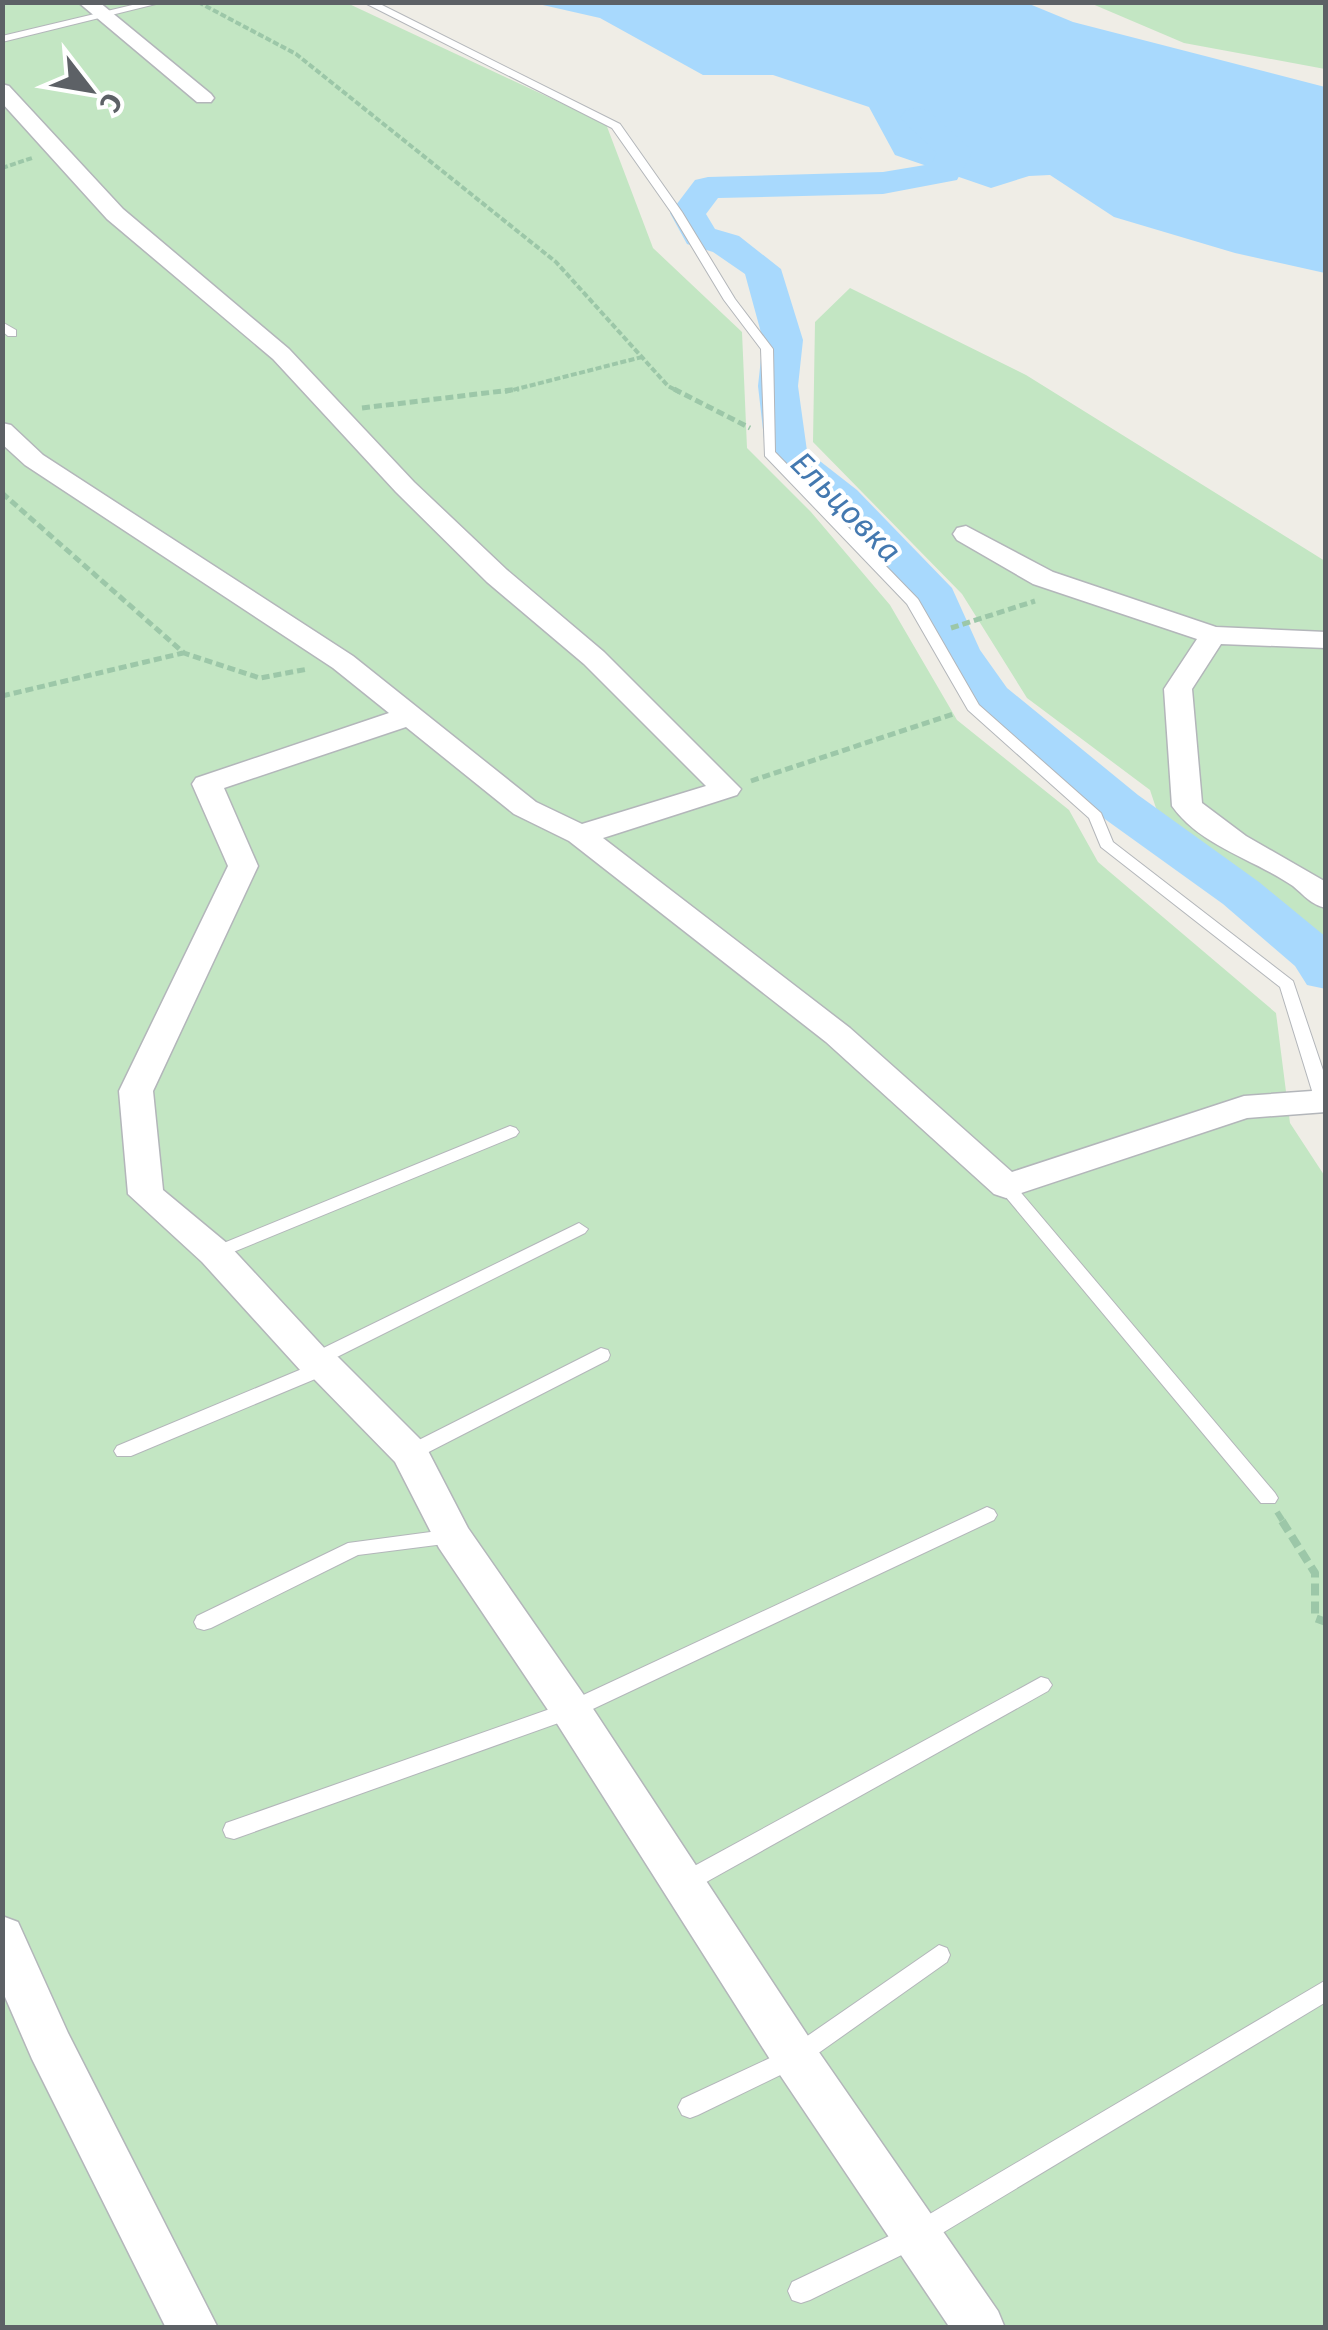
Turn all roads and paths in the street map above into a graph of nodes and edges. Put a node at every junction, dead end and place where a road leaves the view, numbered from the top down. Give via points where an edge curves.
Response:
1 (160, 2) edge
2 (198, 2) edge
3 (367, 2) edge
4 (94, 8) edge
5 (2, 39) edge
6 (2, 90) edge
7 (204, 98) dead end
8 (642, 357) junction
9 (336, 414) junction
10 (2, 430) edge
11 (769, 438) junction
12 (2, 494) edge
13 (966, 534) dead end
14 (1078, 590) junction
15 (1213, 634) junction
16 (932, 635) junction
17 (1326, 640) edge
18 (184, 653) junction
19 (343, 662) junction
20 (2, 696) edge
21 (973, 707) junction
22 (412, 714) junction
23 (726, 789) junction
24 (580, 835) junction
25 (1326, 899) edge
26 (1325, 1103) edge
27 (510, 1132) dead end
28 (1006, 1186) junction
29 (579, 1229) dead end
30 (215, 1253) junction
31 (601, 1355) dead end
32 (320, 1364) junction
33 (124, 1451) dead end
34 (410, 1453) junction
35 (1268, 1498) joint
36 (987, 1515) dead end
37 (453, 1537) junction
38 (204, 1622) dead end
39 (1326, 1622) edge
40 (1041, 1685) dead end
41 (571, 1710) junction
42 (234, 1830) dead end
43 (683, 1883) junction
44 (2, 1936) edge
45 (939, 1956) dead end
46 (1326, 1990) edge
47 (795, 2057) junction
48 (690, 2107) dead end
49 (916, 2236) junction
50 (801, 2292) dead end
51 (193, 2328) edge
52 (980, 2328) edge

1 - 4 lane
2 - 8 path via 296,54 556,262
3 - 11 lane via 616,126 768,349
4 - 5 lane
4 - 7 street
6 - 9 street via 115,214 281,354
8 - 9 path via 516,390 405,399
8 - 11 path via 668,386
9 - 23 street via 497,576 594,658
10 - 19 street via 34,460
11 - 16 lane via 769,454 912,602
12 - 18 path
13 - 14 street
14 - 15 street
14 - 16 path
15 - 17 street
15 - 25 street via 1178,690 1186,806
16 - 21 lane
18 - 19 path via 260,678
18 - 20 path
19 - 22 street
21 - 23 path
21 - 26 lane via 1096,816 1106,844 1288,985
22 - 24 street via 525,808
22 - 30 street via 207,784 242,866 136,1091 146,1194
23 - 24 street
24 - 28 street via 838,1036
26 - 28 street via 1244,1107
27 - 30 lane
28 - 35 lane
29 - 32 lane
30 - 32 street
31 - 34 lane
32 - 33 lane
32 - 34 street
34 - 37 street
35 - 39 path via 1316,1573 1315,1618
36 - 41 lane
37 - 38 lane via 355,1548
37 - 41 street
40 - 43 lane
41 - 42 lane
41 - 43 street
43 - 47 street
44 - 51 street via 49,2044
45 - 47 lane
46 - 49 lane
47 - 48 lane
47 - 49 street
49 - 50 lane
49 - 52 street

